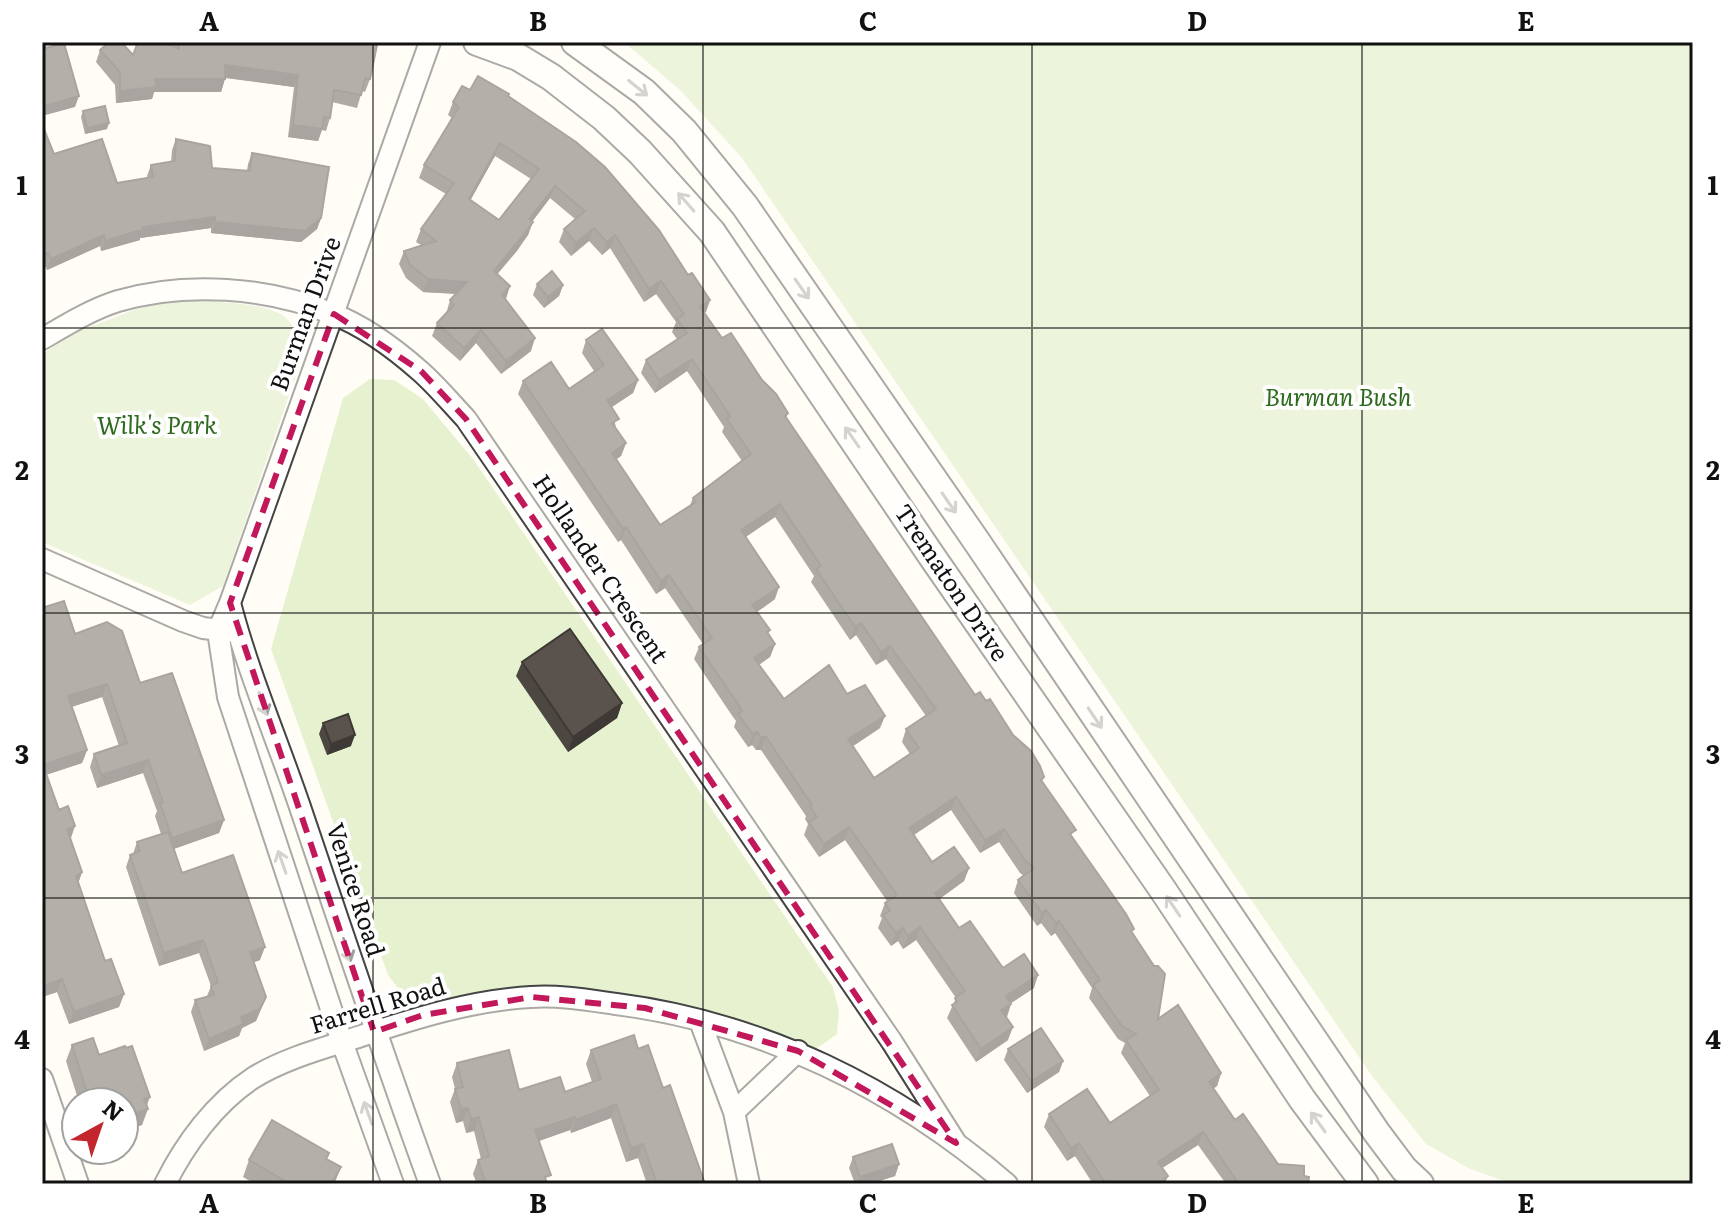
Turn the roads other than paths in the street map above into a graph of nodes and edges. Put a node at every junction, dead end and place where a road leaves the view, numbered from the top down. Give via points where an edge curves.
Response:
1 (430, 42) edge
2 (477, 42) edge
3 (575, 42) edge
4 (745, 206) junction
5 (712, 232) junction
6 (334, 314) junction
7 (42, 339) edge
8 (908, 444) junction
9 (873, 467) junction
10 (42, 559) edge
11 (228, 631) junction
12 (1042, 639) junction
13 (1004, 661) junction
14 (1145, 791) junction
15 (299, 804) junction
16 (265, 813) junction
17 (1110, 813) junction
18 (1289, 1003) junction
19 (700, 1021) junction
20 (1255, 1026) junction
21 (374, 1032) junction
22 (342, 1042) junction
23 (798, 1051) junction
24 (42, 1079) edge
25 (734, 1112) junction
26 (956, 1143) junction
27 (78, 1184) edge
28 (165, 1184) edge
29 (393, 1184) edge
30 (430, 1184) edge
31 (749, 1184) edge
32 (1007, 1184) edge
33 (1365, 1184) edge
34 (1420, 1184) edge

1 - 6 street, Burman Drive
5 -> 2 street, Trematon Drive via 604,118 518,57
3 -> 4 street, Trematon Drive via 644,92
4 - 5 street
4 -> 8 street, Trematon Drive
9 -> 5 street, Trematon Drive
6 - 7 street, Hollander Crescent via 220,288 158,291 115,302
6 - 11 street, Burman Drive via 230,603
6 - 26 street, Hollander Crescent via 421,371 466,419
8 - 9 street
8 -> 12 street, Trematon Drive
9 - 13 street, Trematon Drive
10 - 11 street via 183,621
11 -> 15 street, Venice Road
11 - 16 street via 228,697
12 - 13 street
12 -> 14 street, Trematon Drive
13 - 17 street, Trematon Drive
14 - 17 street
14 - 18 street, Trematon Drive
15 - 16 street
15 -> 21 street, Venice Road
22 -> 16 street
20 -> 17 street, Trematon Drive
18 - 20 street
18 - 34 street, Trematon Drive via 1377,1133
19 - 21 street, Farrell Road via 645,1008 532,997 423,1015
19 - 23 street, Farrell Road
19 - 25 street
33 -> 20 street, Trematon Drive
21 - 22 street, Farrell Road
21 - 30 street, Venice Road
22 - 28 street, Farrell Road via 253,1078 208,1118
29 -> 22 street
23 - 25 street
23 - 26 street, Hollander Crescent via 878,1092
24 - 27 street
25 - 31 street
26 - 32 street, Hollander Crescent

